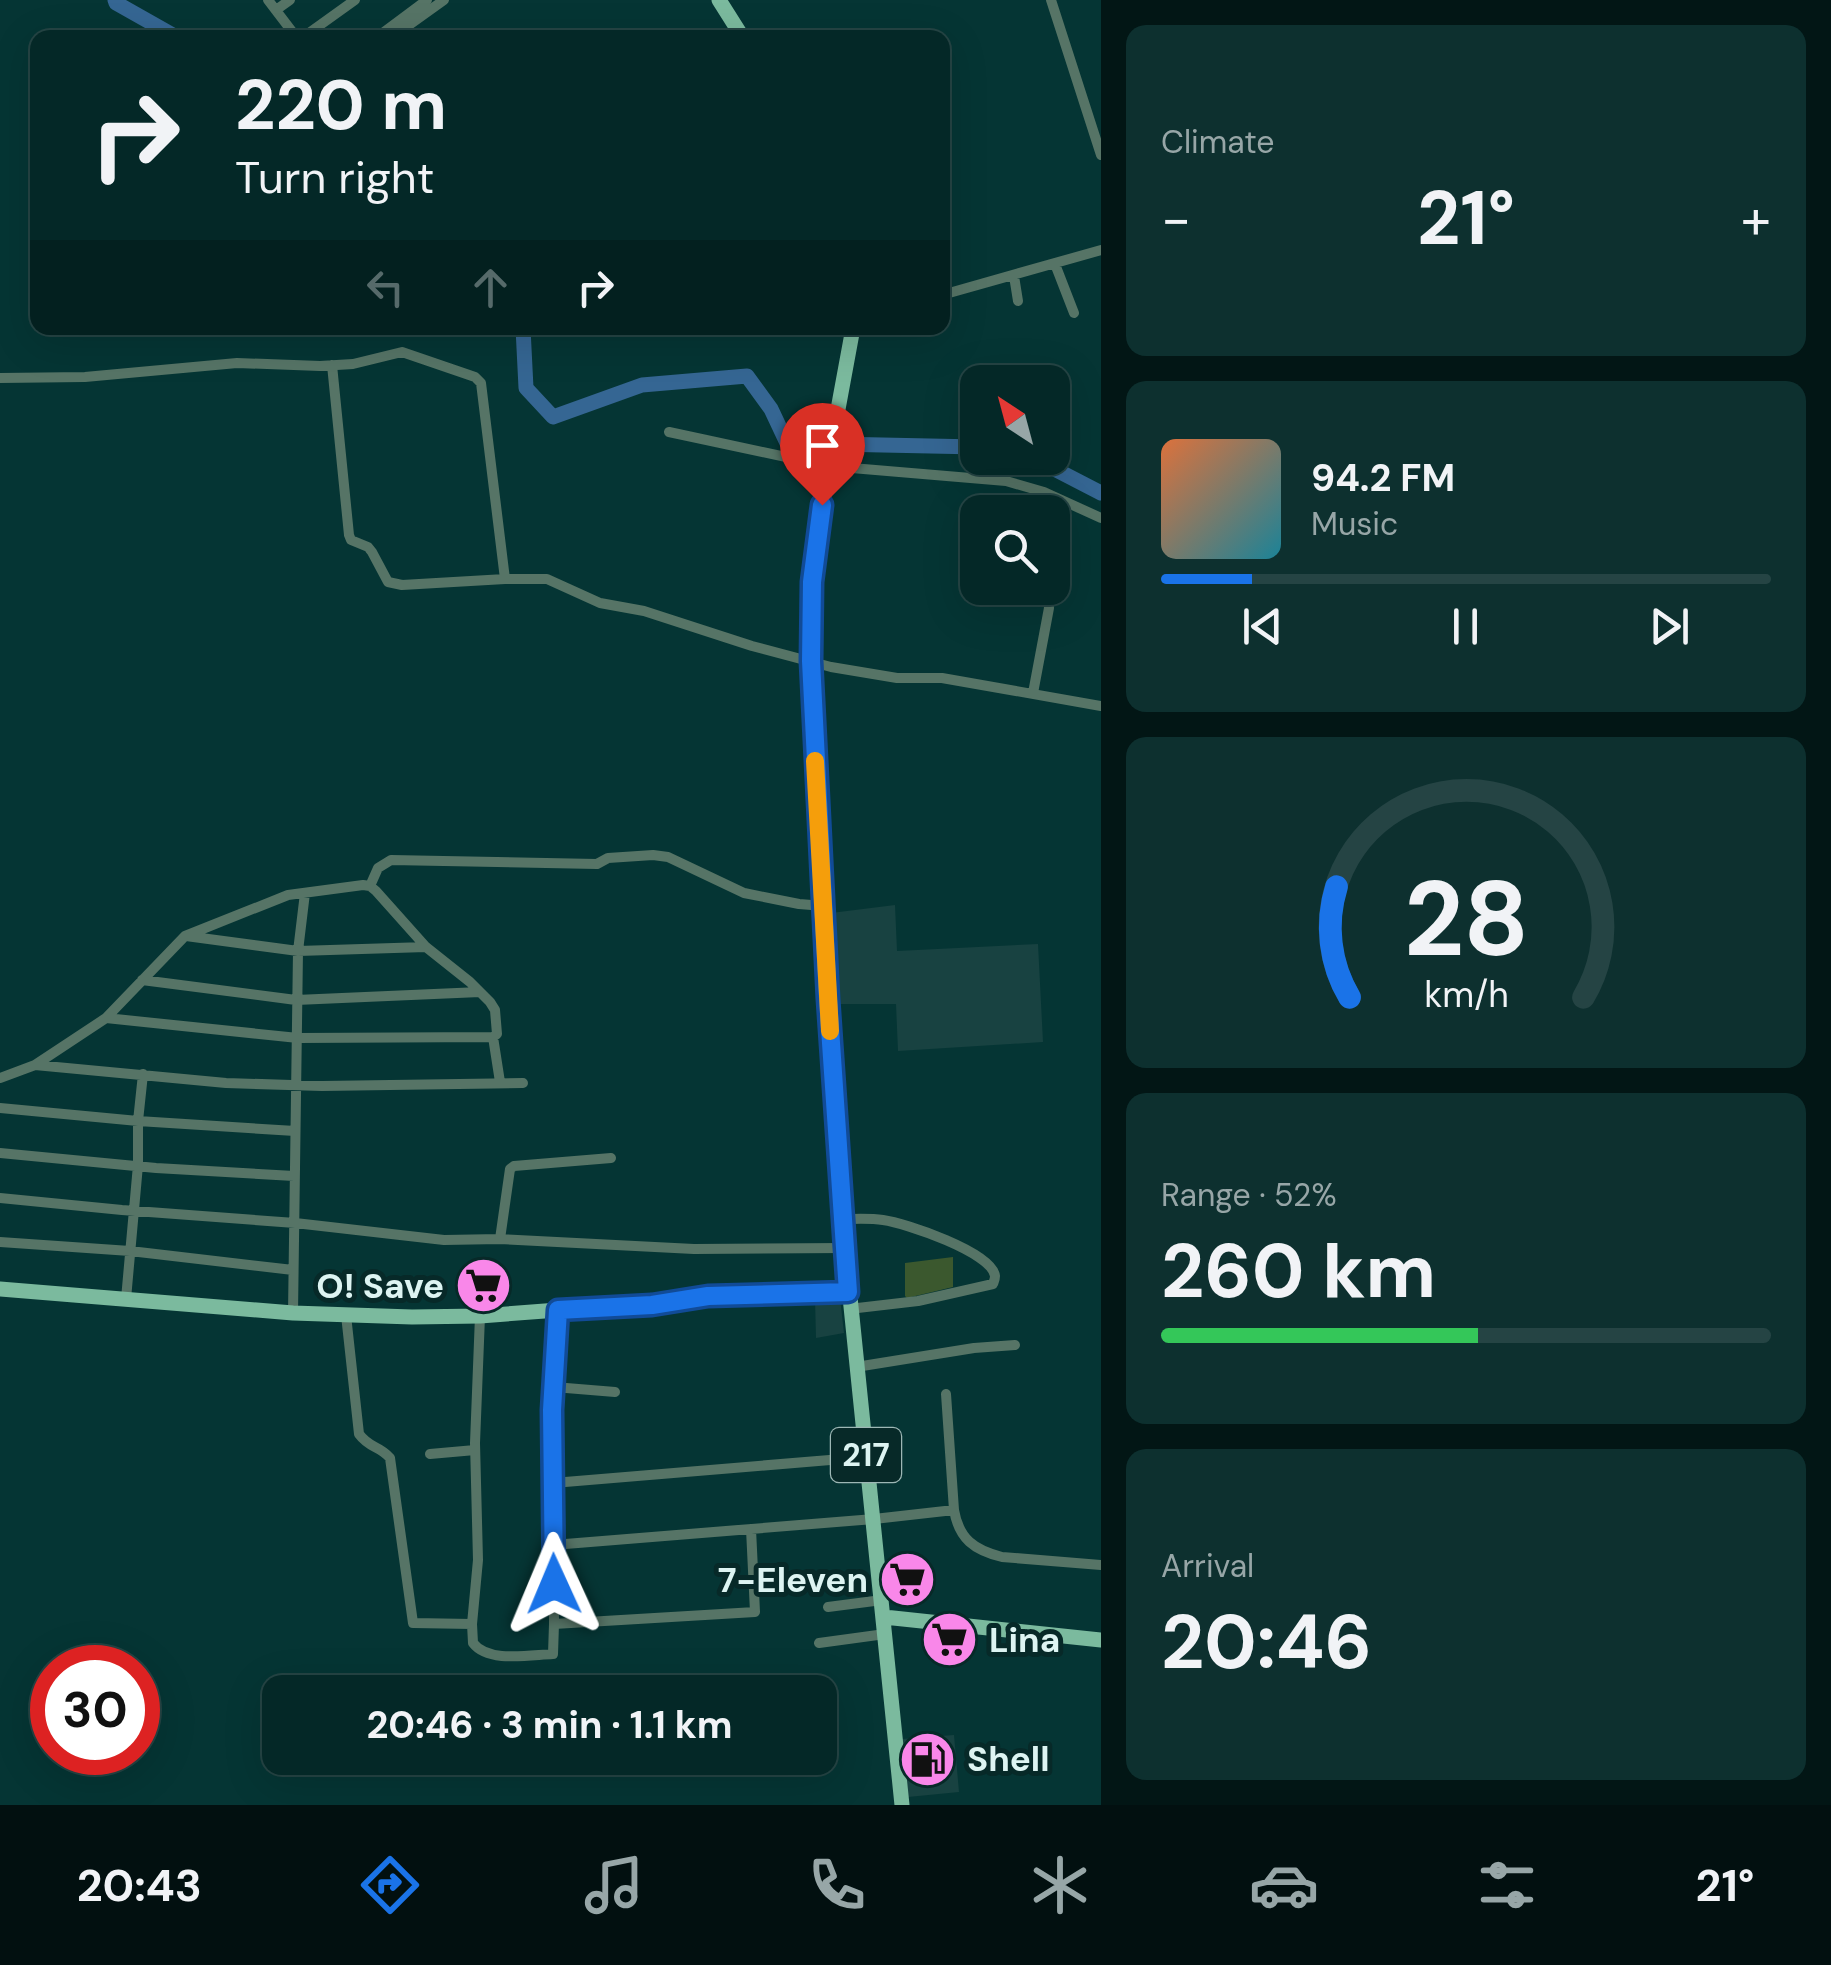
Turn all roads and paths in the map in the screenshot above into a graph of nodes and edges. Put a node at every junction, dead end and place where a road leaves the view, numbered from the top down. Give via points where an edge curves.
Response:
1 (268, 0) edge
2 (290, 0) edge
3 (355, 0) edge
4 (427, 0) edge
5 (444, 0) edge
6 (1051, 0) edge
7 (725, 1) edge
8 (276, 10) junction
9 (292, 30) edge
10 (311, 30) edge
11 (387, 30) edge
12 (402, 30) edge
13 (740, 30) edge
14 (1101, 155) edge
15 (1101, 250) edge
16 (1055, 264) junction
17 (1014, 276) junction
18 (950, 294) edge
19 (1018, 302) dead end
20 (1074, 313) dead end
21 (852, 335) edge
22 (332, 365) junction
23 (0, 378) edge
24 (670, 432) dead end
25 (828, 462) junction
26 (1101, 518) edge
27 (506, 579) junction
28 (1049, 605) edge
29 (811, 661) junction
30 (1033, 693) junction
31 (1101, 706) edge
32 (370, 886) junction
33 (305, 893) junction
34 (824, 906) junction
35 (184, 936) junction
36 (426, 946) junction
37 (298, 951) junction
38 (142, 980) junction
39 (480, 992) junction
40 (296, 1000) junction
41 (106, 1018) junction
42 (493, 1037) junction
43 (298, 1038) junction
44 (35, 1064) junction
45 (143, 1074) junction
46 (0, 1078) edge
47 (500, 1082) junction
48 (523, 1083) dead end
49 (297, 1084) junction
50 (0, 1108) edge
51 (138, 1120) junction
52 (295, 1130) junction
53 (0, 1153) edge
54 (611, 1158) dead end
55 (138, 1165) junction
56 (294, 1176) junction
57 (0, 1198) edge
58 (133, 1211) junction
59 (842, 1219) junction
60 (295, 1223) junction
61 (500, 1239) junction
62 (0, 1242) edge
63 (844, 1248) junction
64 (130, 1251) junction
65 (293, 1270) junction
66 (0, 1288) edge
67 (126, 1299) junction
68 (849, 1300) junction
69 (558, 1310) junction
70 (293, 1313) junction
71 (346, 1315) junction
72 (480, 1316) junction
73 (1015, 1345) dead end
74 (856, 1367) junction
75 (554, 1388) junction
76 (614, 1392) dead end
77 (946, 1394) dead end
78 (475, 1450) junction
79 (430, 1454) dead end
80 (866, 1457) junction
81 (553, 1484) junction
82 (954, 1510) junction
83 (874, 1518) junction
84 (751, 1529) junction
85 (552, 1545) junction
86 (1101, 1565) edge
87 (828, 1607) dead end
88 (884, 1617) junction
89 (472, 1624) junction
90 (554, 1624) junction
91 (1101, 1640) edge
92 (818, 1643) dead end
93 (902, 1805) edge

1 - 8 street
2 - 8 street
3 - 10 street
4 - 11 street
5 - 12 street
6 - 14 street
7 - 13 main road
8 - 9 street
15 - 16 street
16 - 17 street
16 - 20 street
17 - 18 street
17 - 19 street
21 - 25 main road, 217
22 - 23 street via 237,363
22 - 27 street via 408,352 479,380
22 - 27 street via 350,540 368,547 388,582
24 - 25 street
25 - 26 street via 1006,481
25 - 29 main road, 217 via 812,582
27 - 29 street via 547,580 600,603
28 - 30 street
29 - 30 street via 872,676 942,678
29 - 34 main road, 217
30 - 31 street
32 - 33 street
32 - 34 street via 390,860 597,864 653,855 744,893
32 - 36 street
33 - 35 street
33 - 37 street
34 - 59 main road, 217
35 - 37 street
35 - 38 street
36 - 37 street
36 - 39 street
37 - 40 street
38 - 40 street
38 - 41 street
39 - 40 street
39 - 42 street via 495,1010
40 - 43 street
41 - 43 street
41 - 44 street
42 - 43 street
42 - 47 street
43 - 49 street
44 - 45 street
44 - 46 street
45 - 49 street
45 - 51 street
47 - 48 street
47 - 49 street
49 - 52 street
50 - 51 street
51 - 52 street
51 - 55 street
52 - 56 street
53 - 55 street
54 - 61 street via 514,1166
55 - 56 street
55 - 58 street
56 - 60 street
57 - 58 street
58 - 60 street
58 - 64 street
59 - 63 main road, 217
59 - 68 street via 891,1221 960,1245 996,1277 993,1284 918,1300
60 - 61 street via 444,1240
60 - 65 street
61 - 63 street
62 - 64 street
63 - 68 main road, 217
64 - 65 street
64 - 67 street
65 - 70 street
66 - 67 main road
67 - 70 main road
68 - 69 main road via 708,1296
68 - 74 main road, 217
69 - 72 main road
69 - 75 street
70 - 71 main road
71 - 72 main road
71 - 89 street via 359,1434 390,1458 413,1623
72 - 78 street
73 - 74 street
74 - 80 main road, 217
75 - 76 street
75 - 81 street
77 - 82 street
78 - 79 street
78 - 89 street
80 - 81 street
80 - 83 main road, 217
81 - 85 street
82 - 83 street
82 - 86 street via 960,1533 988,1553
83 - 84 street
83 - 88 main road, 217
84 - 85 street
84 - 90 street via 755,1612
85 - 90 street
87 - 88 street
88 - 91 main road
88 - 92 street
88 - 93 main road, 217
89 - 90 street via 476,1648 510,1655 552,1654

